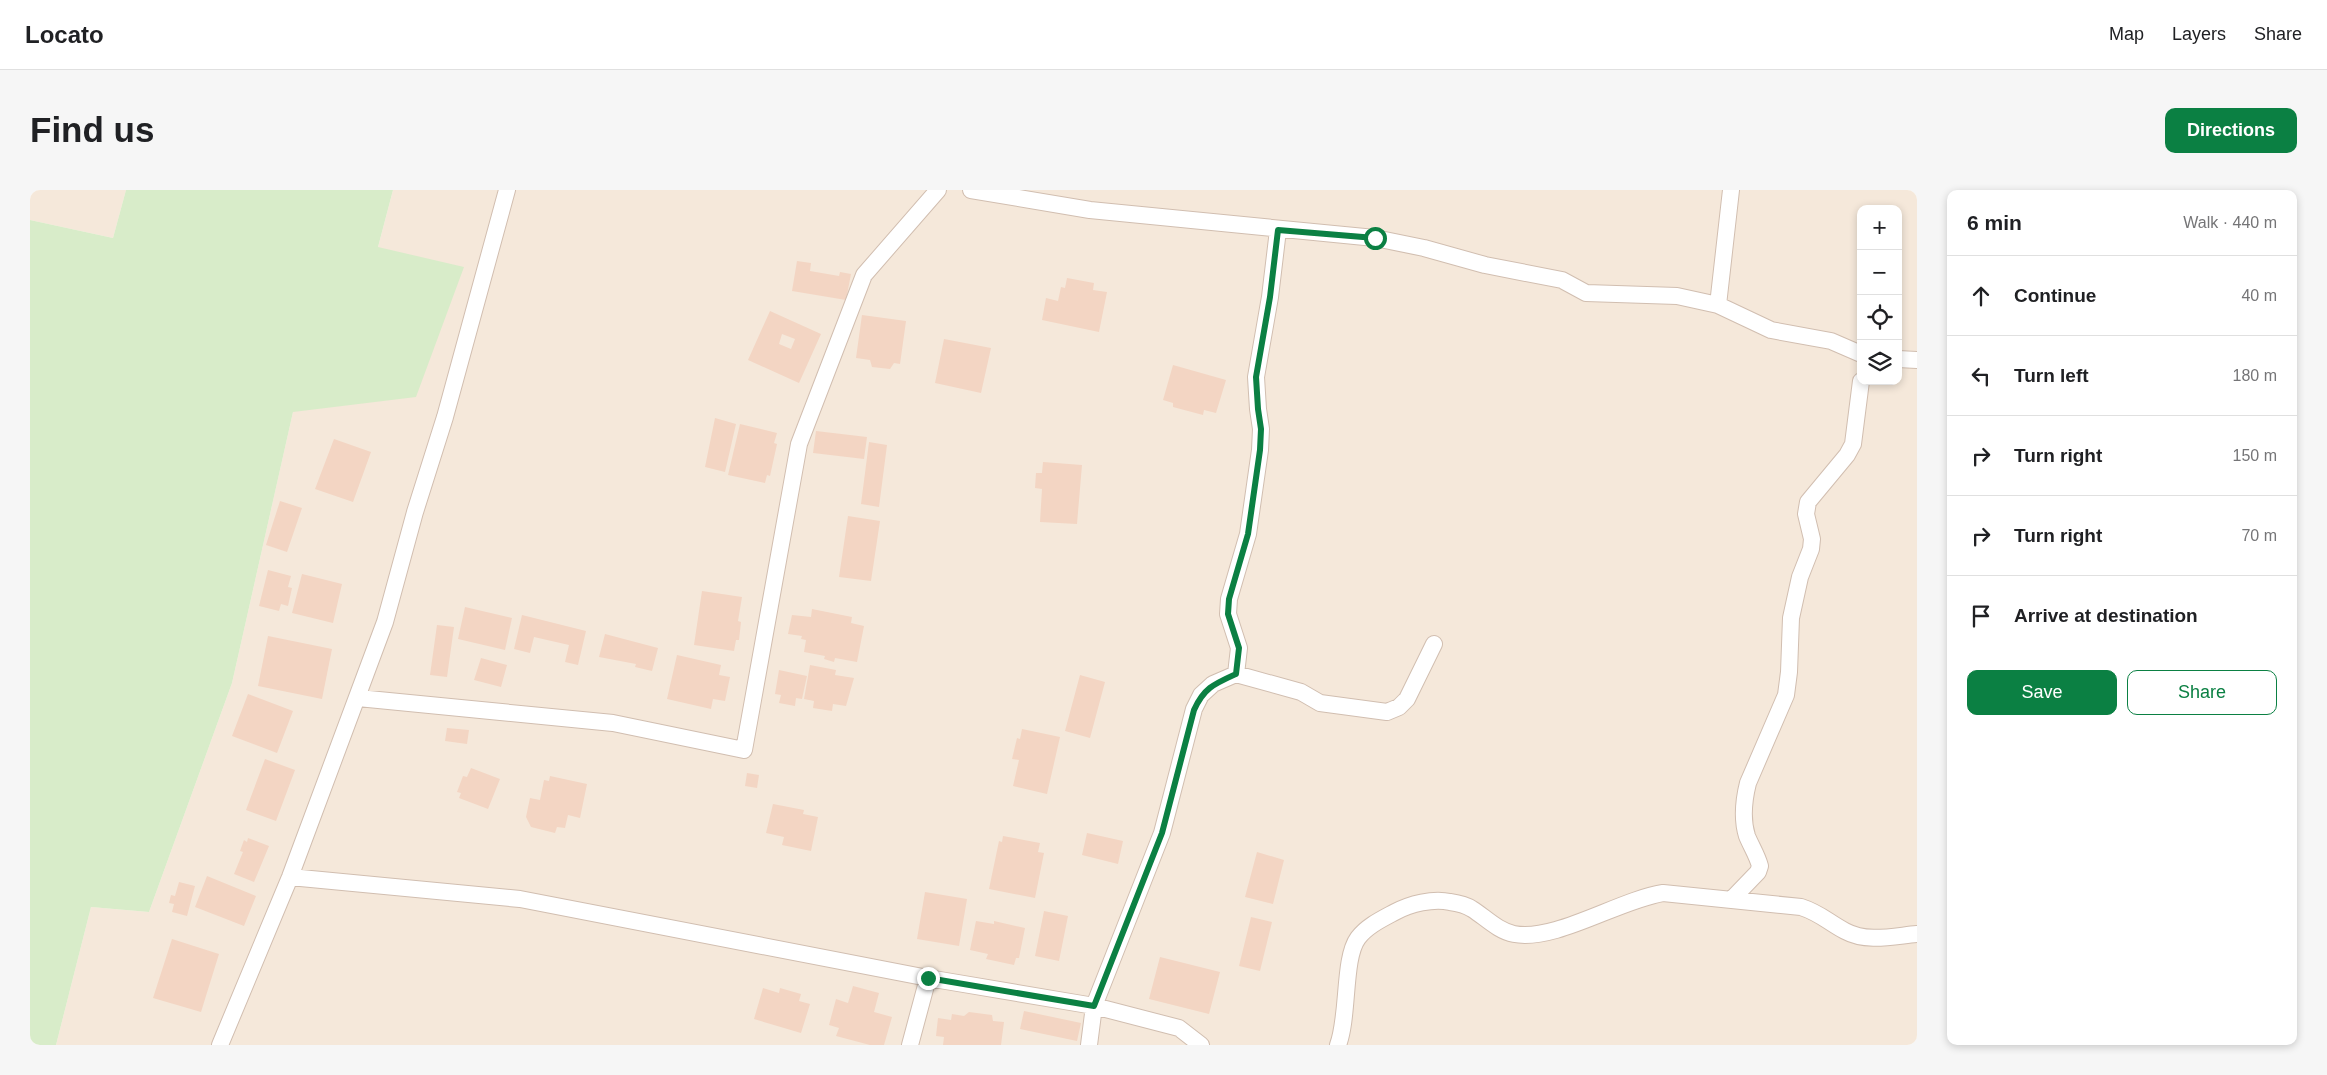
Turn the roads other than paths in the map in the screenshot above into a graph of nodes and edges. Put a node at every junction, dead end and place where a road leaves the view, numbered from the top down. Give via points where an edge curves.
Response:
1 (507, 190) edge
2 (938, 190) edge
3 (971, 190) edge
4 (1731, 190) edge
5 (997, 192) edge
6 (1278, 230) junction
7 (1718, 305) junction
8 (1857, 352) edge
9 (1902, 359) edge
10 (1917, 360) edge
11 (1860, 385) edge
12 (1434, 644) dead end
13 (1236, 674) junction
14 (358, 698) junction
15 (290, 877) junction
16 (1731, 900) junction
17 (1917, 934) edge
18 (928, 978) junction
19 (1094, 1006) junction
20 (220, 1045) edge
21 (910, 1045) edge
22 (1089, 1045) edge
23 (1201, 1045) edge
24 (1338, 1045) edge

1 - 14 street via 385,622
2 - 14 street via 864,275 799,444 744,750 613,724
3 - 5 street
4 - 7 street
5 - 6 street via 1090,210
6 - 7 street via 1375,238 1424,248 1485,265 1562,280 1586,293 1677,296
6 - 13 street via 1256,377 1260,450 1248,534 1228,606 1239,648
7 - 8 street via 1771,330 1831,341
9 - 10 street
11 - 16 street via 1853,444 1808,502 1806,514 1811,549 1800,577 1792,618 1786,695 1746,794 1744,817 1747,835 1760,866
12 - 13 street via 1406,699 1399,707 1387,712 1320,703 1301,692
13 - 19 street via 1213,684 1201,695 1194,710 1162,833
14 - 15 street
15 - 18 street via 520,899
15 - 20 street
16 - 17 street via 1817,912 1856,936 1880,938
16 - 24 street via 1678,894 1645,896 1552,931 1530,934 1514,934 1470,908 1448,901 1430,901 1402,909 1371,926 1358,938 1351,952 1345,1022
18 - 19 street
18 - 21 street
19 - 22 street
19 - 23 street via 1179,1028

